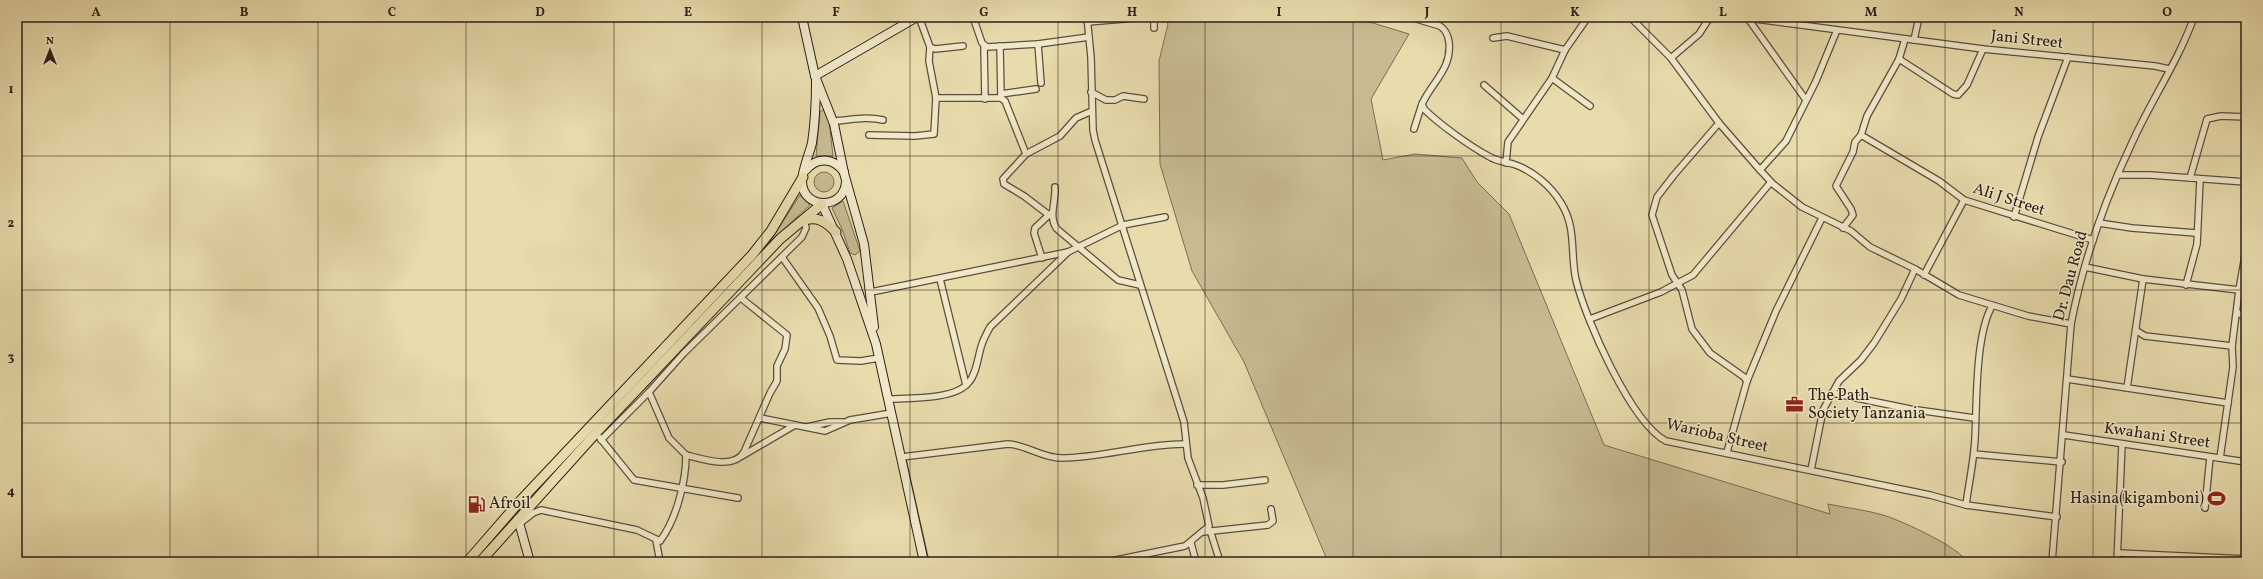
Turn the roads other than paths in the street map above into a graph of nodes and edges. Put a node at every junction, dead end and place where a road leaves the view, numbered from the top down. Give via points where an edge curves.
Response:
1 (802, 17) edge
2 (918, 17) edge
3 (973, 17) edge
4 (1148, 17) edge
5 (1154, 17) edge
6 (1410, 17) edge
7 (1588, 17) edge
8 (1630, 17) edge
9 (1710, 17) edge
10 (1740, 17) edge
11 (1919, 17) edge
12 (2194, 17) edge
13 (1088, 19) edge
14 (1749, 20) junction
15 (1786, 20) edge
16 (1154, 28) dead end
17 (1837, 30) junction
18 (1089, 37) junction
19 (1493, 38) dead end
20 (1905, 39) junction
21 (1914, 40) junction
22 (1038, 44) junction
23 (963, 46) dead end
24 (1000, 46) junction
25 (930, 47) junction
26 (984, 47) junction
27 (1984, 49) junction
28 (1565, 50) junction
29 (2068, 57) junction
30 (1671, 58) junction
31 (1899, 59) junction
32 (2169, 69) junction
33 (816, 76) junction
34 (1552, 78) junction
35 (1041, 83) dead end
36 (1484, 85) dead end
37 (1036, 89) dead end
38 (1091, 92) junction
39 (1001, 96) junction
40 (936, 98) junction
41 (985, 99) junction
42 (1144, 99) dead end
43 (1806, 100) junction
44 (1422, 104) junction
45 (1590, 106) dead end
46 (1092, 111) junction
47 (2246, 117) edge
48 (1523, 119) junction
49 (883, 120) dead end
50 (834, 121) junction
51 (1719, 122) junction
52 (1414, 129) dead end
53 (869, 135) dead end
54 (1861, 135) junction
55 (1026, 154) junction
56 (1506, 163) junction
57 (1760, 170) junction
58 (804, 174) junction
59 (2119, 175) junction
60 (845, 176) junction
61 (2190, 178) junction
62 (2200, 180) junction
63 (1771, 182) junction
64 (2246, 182) edge
65 (1055, 187) dead end
66 (1964, 200) junction
67 (822, 204) junction
68 (1050, 214) junction
69 (1165, 217) dead end
70 (2014, 217) junction
71 (1822, 218) junction
72 (804, 220) junction
73 (2099, 223) junction
74 (1123, 225) junction
75 (792, 228) junction
76 (1843, 228) junction
77 (836, 232) junction
78 (2196, 233) junction
79 (2093, 240) junction
80 (1078, 246) junction
81 (2246, 250) edge
82 (1068, 252) junction
83 (782, 257) junction
84 (1042, 258) junction
85 (2085, 266) junction
86 (1914, 269) junction
87 (1924, 275) junction
88 (940, 279) junction
89 (2143, 279) junction
90 (1677, 284) junction
91 (1140, 285) junction
92 (2186, 285) junction
93 (2239, 290) junction
94 (871, 292) junction
95 (741, 298) junction
96 (1992, 306) junction
97 (2237, 312) junction
98 (2246, 318) edge
99 (1590, 319) junction
100 (2236, 320) junction
101 (2071, 324) junction
102 (2137, 331) junction
103 (2145, 336) junction
104 (2135, 341) junction
105 (876, 344) junction
106 (2232, 346) junction
107 (879, 358) junction
108 (2067, 379) junction
109 (1747, 381) junction
110 (966, 385) junction
111 (2127, 388) junction
112 (649, 392) junction
113 (1832, 393) junction
114 (889, 399) junction
115 (2228, 403) junction
116 (892, 413) junction
117 (760, 418) junction
118 (1974, 418) junction
119 (795, 425) junction
120 (2064, 435) junction
121 (599, 437) junction
122 (1185, 444) junction
123 (2122, 444) junction
124 (1727, 452) junction
125 (1974, 454) junction
126 (686, 455) junction
127 (742, 456) junction
128 (2210, 457) junction
129 (902, 458) junction
130 (2220, 458) junction
131 (2062, 462) junction
132 (2246, 462) edge
133 (1811, 470) junction
134 (1265, 480) dead end
135 (1197, 485) junction
136 (680, 488) junction
137 (738, 498) dead end
138 (1966, 504) junction
139 (2205, 508) dead end
140 (1271, 509) dead end
141 (2057, 517) junction
142 (518, 522) junction
143 (1209, 526) junction
144 (1203, 532) junction
145 (1210, 533) junction
146 (656, 540) junction
147 (1191, 543) junction
148 (2118, 553) junction
149 (1141, 555) junction
150 (2209, 559) edge
151 (2246, 559) edge
152 (467, 562) edge
153 (480, 562) edge
154 (530, 562) edge
155 (660, 562) edge
156 (924, 562) edge
157 (1106, 562) edge
158 (1141, 562) edge
159 (1196, 562) edge
160 (1220, 562) edge
161 (2052, 562) edge
162 (2117, 562) edge

1 - 33 main road
2 - 25 street
2 - 33 main road
3 - 26 street
4 - 13 street
5 - 16 street
6 - 44 street via 1444,29 1450,48 1447,65
7 - 28 street
8 - 30 street
9 - 30 street via 1698,34
10 - 14 street, Jani Street
11 - 21 street
12 - 32 street, Dr. Dau Road
13 - 18 street
14 - 15 street, Jani Street
14 - 43 street via 1798,85
15 - 17 street, Jani Street
17 - 20 street, Jani Street
17 - 43 street
18 - 22 street
18 - 38 street
19 - 28 street via 1507,36
20 - 21 street, Jani Street
20 - 31 street
21 - 27 street, Jani Street
22 - 24 street
22 - 35 street
23 - 25 street via 935,49
24 - 26 street
24 - 39 street
25 - 40 street via 929,61
26 - 41 street
27 - 29 street, Jani Street
27 - 31 street via 1967,85 1958,95 1952,94
28 - 34 street
29 - 32 street, Jani Street
29 - 70 street via 2038,136
30 - 51 street
31 - 54 street via 1867,116
32 - 59 street, Dr. Dau Road via 2130,145
33 - 50 main road
33 - 58 main road via 812,143
34 - 45 street
34 - 48 street
36 - 48 street
37 - 39 street
38 - 42 street via 1106,100 1124,96
38 - 46 street
39 - 41 street
39 - 55 street
40 - 41 street
40 - 53 street via 934,134
43 - 57 street via 1786,141
44 - 52 street
44 - 56 street, Warioba Street via 1428,112 1491,158
46 - 55 street via 1073,120 1060,136
46 - 74 street via 1095,140
47 - 61 street via 2221,116 2207,119
48 - 56 street via 1508,142
49 - 50 street via 868,117
50 - 60 main road
51 - 57 street
51 - 90 street via 1674,175 1657,197 1653,207 1654,224
54 - 66 street, Ali J Street via 1939,181
54 - 76 street via 1855,142 1847,166 1836,186 1853,215
55 - 68 street via 1002,182
56 - 99 street, Warioba Street via 1533,174 1561,203 1573,236 1576,278
57 - 63 street
58 - 60 main road via 813,163 827,160 835,162
58 - 67 main road via 803,189 807,196
58 - 152 main road via 771,231 752,255 521,500
59 - 61 street
59 - 73 street, Dr. Dau Road
60 - 67 main road via 843,193 833,202
60 - 94 main road via 864,244
61 - 62 street
62 - 64 street
62 - 78 street
63 - 71 street via 1789,198
63 - 90 street via 1693,275
65 - 68 street via 1055,199
66 - 70 street, Ali J Street
66 - 87 street
67 - 75 main road
67 - 77 main road
68 - 80 street via 1053,224
68 - 84 street via 1035,228 1034,233
69 - 74 street
70 - 79 street, Ali J Street
71 - 76 street
71 - 109 street via 1776,311
72 - 75 main road
72 - 77 main road via 822,220
72 - 83 street via 805,233
73 - 78 street
73 - 79 street, Dr. Dau Road
74 - 80 street
74 - 91 street
75 - 121 main road
76 - 86 street via 1857,235 1870,247
77 - 105 main road
78 - 92 street via 2195,252
79 - 85 street, Dr. Dau Road
80 - 82 street
80 - 91 street via 1118,280
81 - 93 street
82 - 84 street
82 - 110 street via 990,327 982,342 971,380
83 - 95 street
83 - 107 street via 818,308 837,360 861,361
84 - 88 street
85 - 89 street
85 - 101 street, Dr. Dau Road
86 - 87 street
86 - 113 street via 1901,299 1874,343 1839,381
87 - 96 street via 1959,294
88 - 94 street
88 - 110 street
89 - 92 street
89 - 102 street
90 - 99 street
90 - 109 street via 1682,290 1688,318 1699,340
91 - 122 street via 1184,422
92 - 93 street
93 - 97 street
94 - 105 main road
95 - 112 street via 683,354
95 - 117 street via 781,329 788,338 777,364 779,377
96 - 101 street
96 - 118 street via 1984,324
97 - 98 street
97 - 100 street
98 - 100 street
99 - 124 street, Warioba Street via 1614,373 1647,425 1657,436 1666,441
100 - 106 street
101 - 108 street, Dr. Dau Road
102 - 103 street
102 - 104 street
103 - 104 street
103 - 106 street
104 - 111 street
105 - 107 main road
106 - 115 street via 2233,367
107 - 114 main road
108 - 111 street
108 - 120 street, Dr. Dau Road
109 - 124 street
110 - 114 street via 958,391 921,398
111 - 115 street
112 - 121 street
112 - 126 street via 669,438
113 - 118 street via 1910,409
113 - 133 street via 1823,410
114 - 116 main road
115 - 130 street
116 - 119 street via 844,422 825,431
116 - 129 main road
117 - 119 street
117 - 127 street
118 - 125 street
119 - 127 street
120 - 123 street, Kwahani Street
120 - 131 street, Dr. Dau Road
121 - 136 street via 634,480
121 - 142 main road
122 - 129 street via 1146,446 1070,458 1054,458 1008,444
122 - 135 street
123 - 128 street, Kwahani Street
123 - 148 street
124 - 133 street, Warioba Street
125 - 131 street
125 - 138 street
126 - 127 street via 731,462
126 - 136 street
128 - 130 street, Kwahani Street
128 - 139 street
129 - 156 main road
130 - 132 street, Kwahani Street
131 - 141 street, Dr. Dau Road
133 - 138 street, Warioba Street
134 - 135 street
135 - 143 street via 1203,498
136 - 137 street
136 - 146 street via 674,517 661,540
138 - 141 street, Warioba Street
140 - 145 street via 1273,521 1268,525 1238,527
141 - 161 street, Dr. Dau Road
142 - 146 street via 541,510 637,530
142 - 153 main road
142 - 154 main road
143 - 144 street
143 - 145 street
144 - 145 street
144 - 147 street via 1195,536
145 - 160 street
146 - 155 street
147 - 149 street
147 - 159 street
148 - 150 street
148 - 162 street
149 - 157 street
149 - 158 street
150 - 151 street
161 - 162 street

